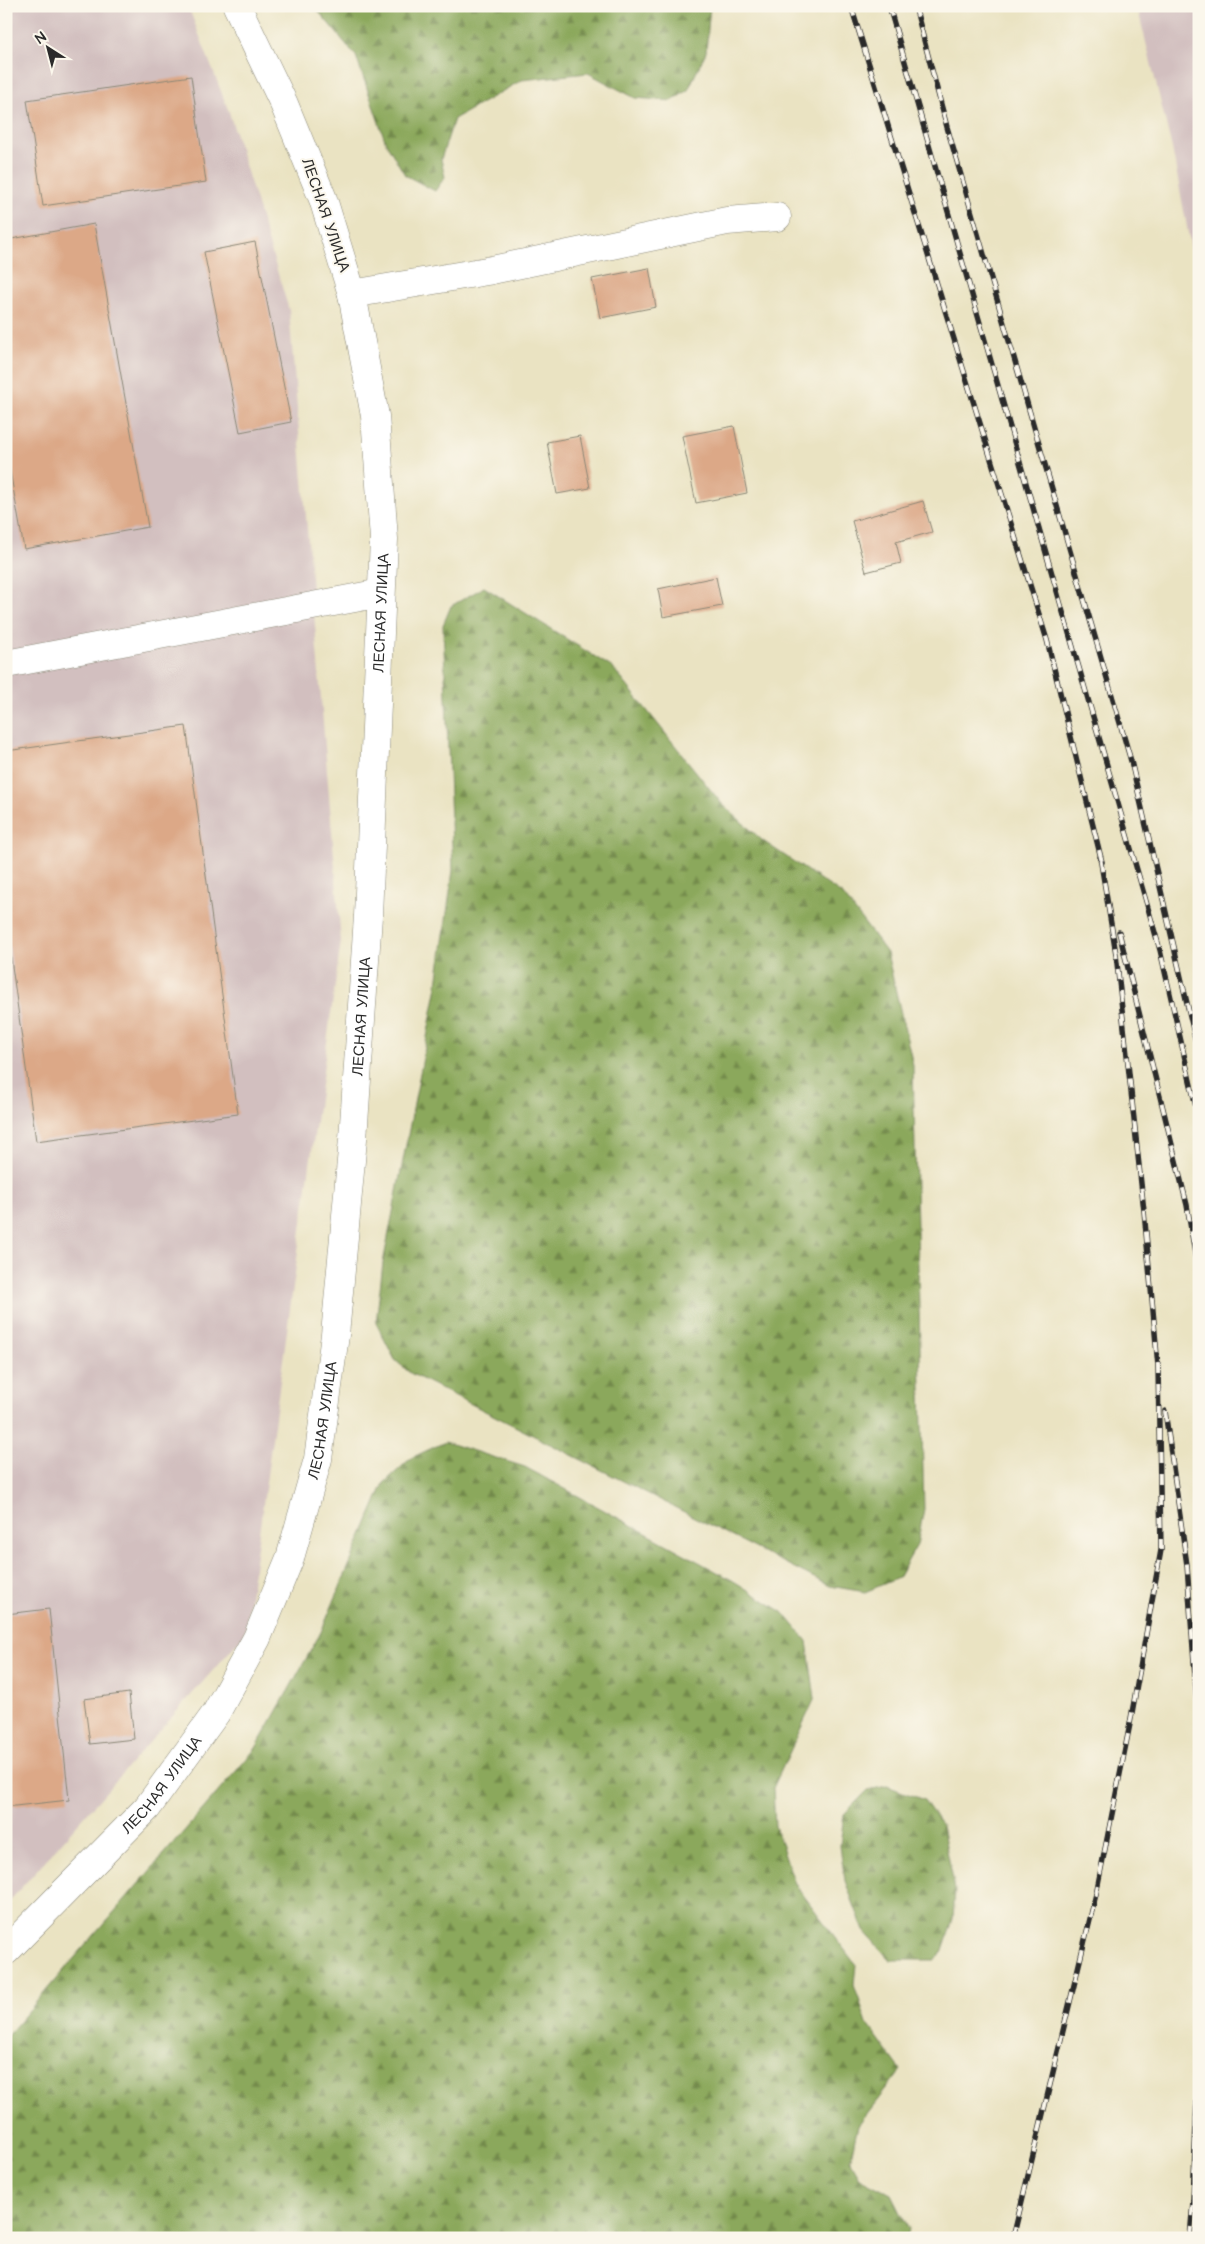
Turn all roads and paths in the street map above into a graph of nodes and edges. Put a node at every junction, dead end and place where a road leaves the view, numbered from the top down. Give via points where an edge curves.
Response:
1 (237, 6) edge
2 (777, 217) dead end
3 (352, 294) junction
4 (381, 593) junction
5 (6, 664) edge
6 (6, 1951) edge

1 - 3 street, ЛЕСНАЯ УЛИЦА via 284,104 323,199
2 - 3 street via 728,220 486,271
3 - 4 street, ЛЕСНАЯ УЛИЦА via 375,416 384,539
4 - 5 street
4 - 6 street, ЛЕСНАЯ УЛИЦА via 368,916 353,1139 335,1335 318,1459 290,1558 257,1638 216,1713 147,1808

